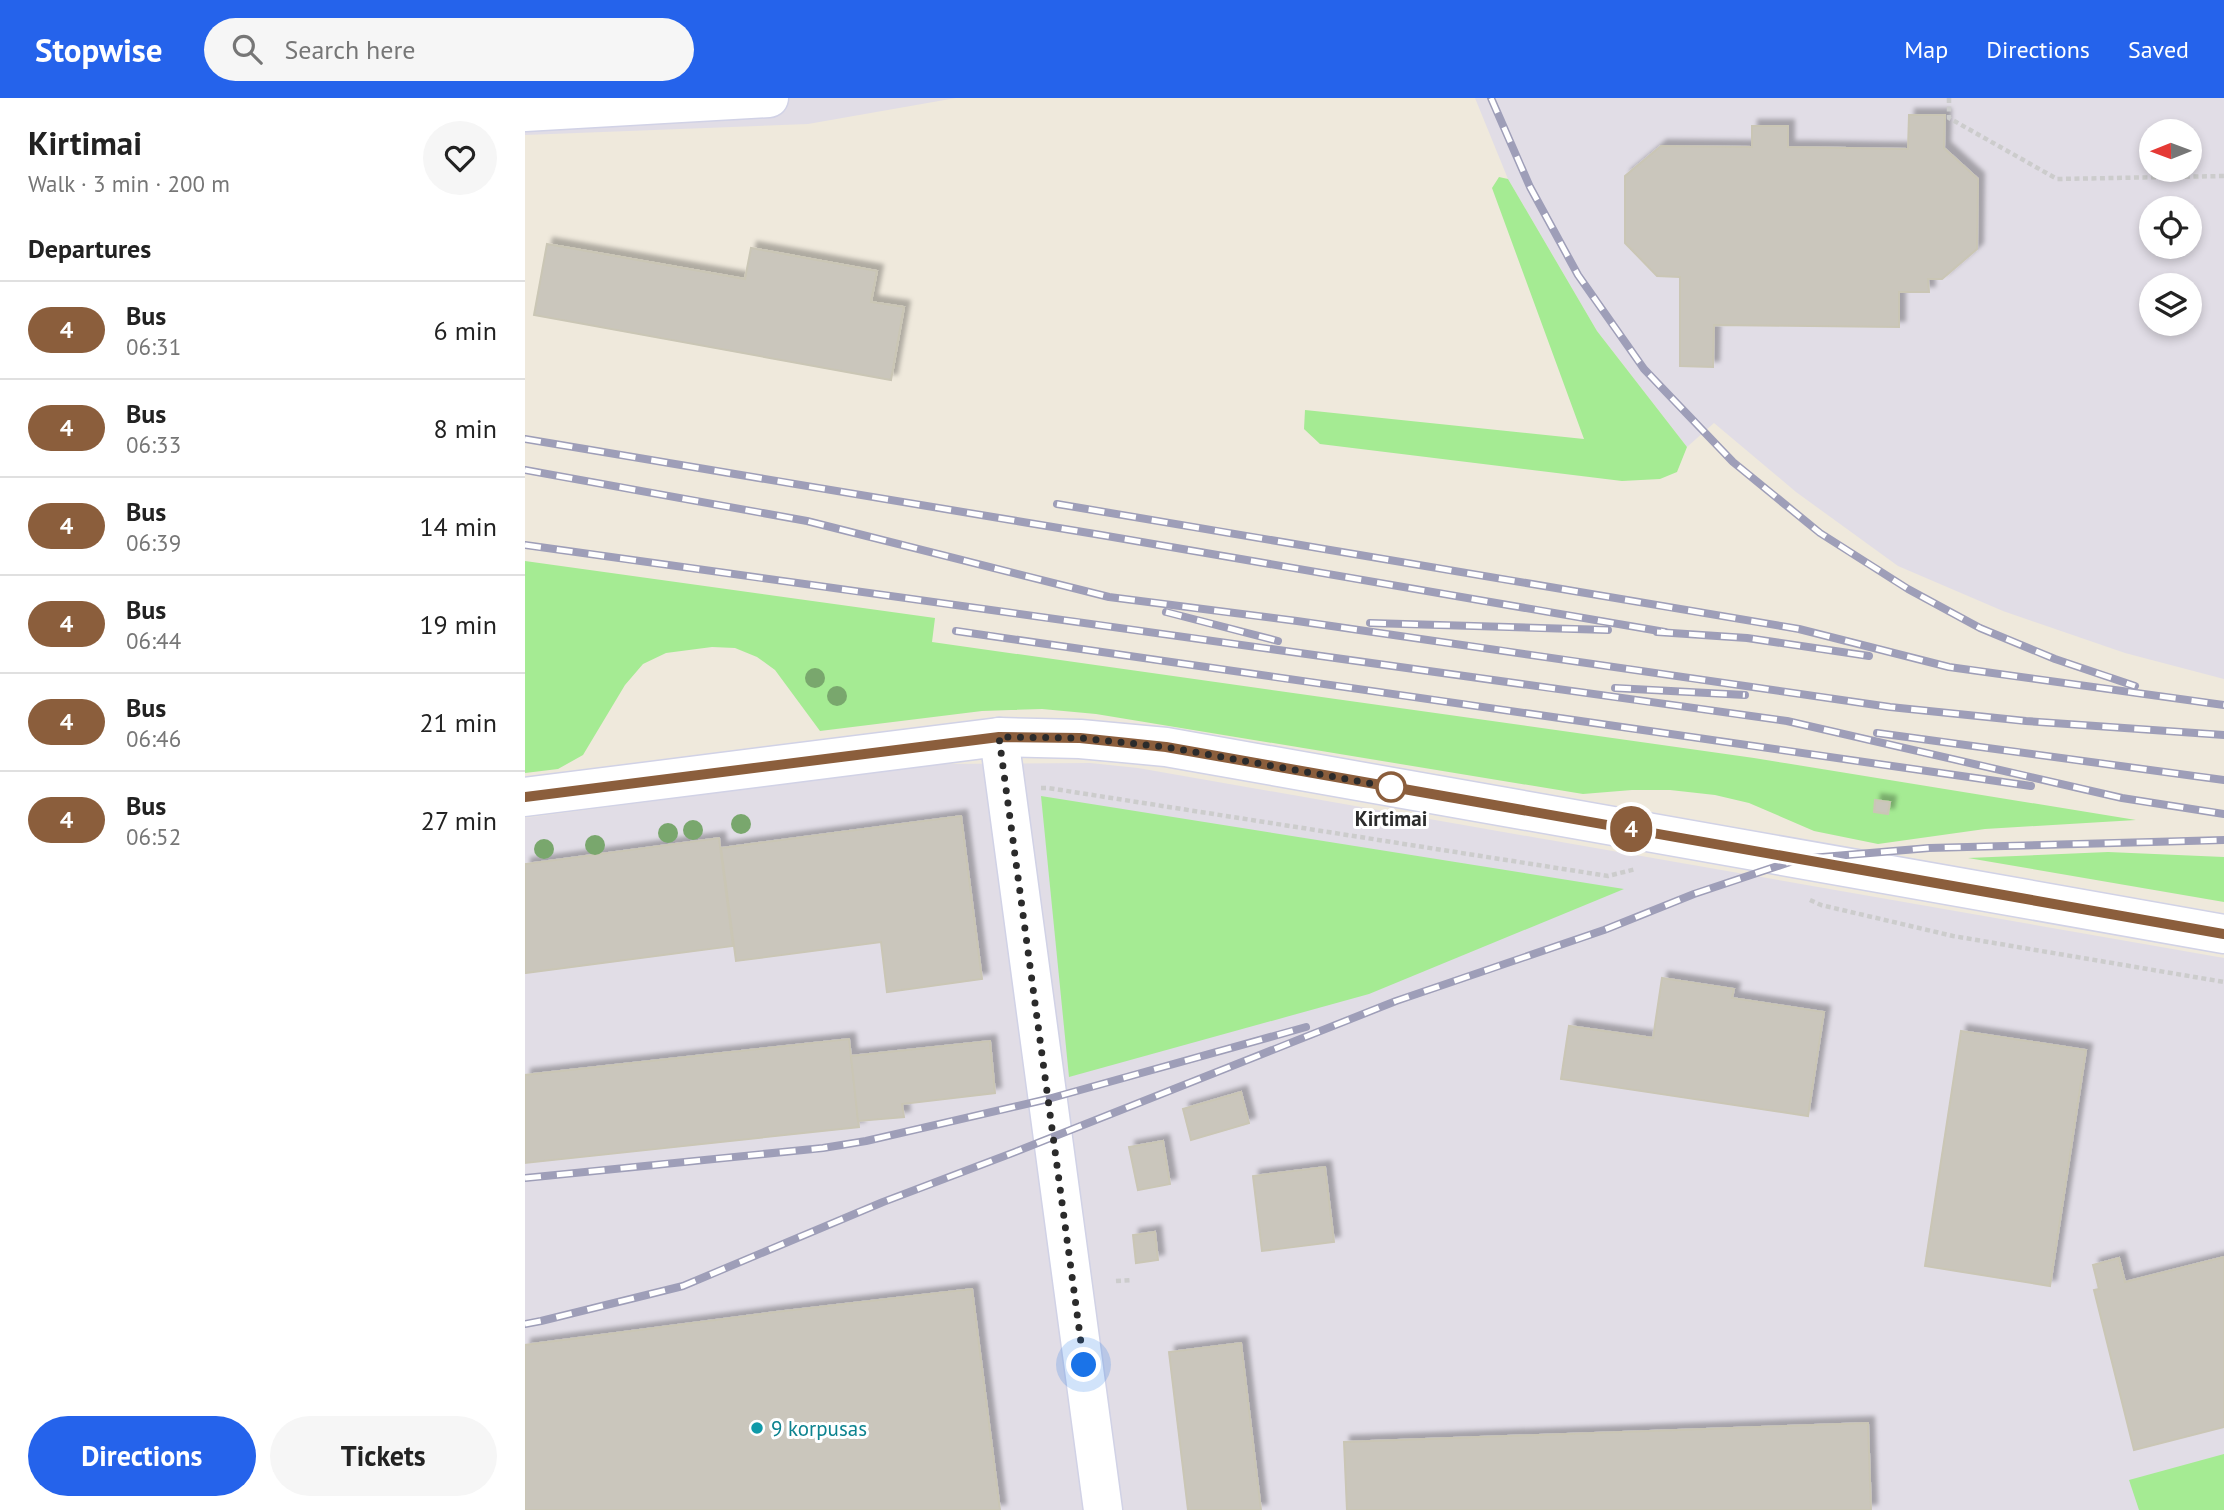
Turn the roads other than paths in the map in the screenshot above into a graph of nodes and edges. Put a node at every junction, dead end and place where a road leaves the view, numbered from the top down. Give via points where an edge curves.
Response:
1 (769, 98) edge
2 (525, 113) edge
3 (999, 737) junction
4 (525, 797) edge
5 (2224, 934) edge
6 (1103, 1510) edge

1 - 2 street
3 - 4 street
3 - 5 street via 1080,738 1166,747
3 - 6 street

